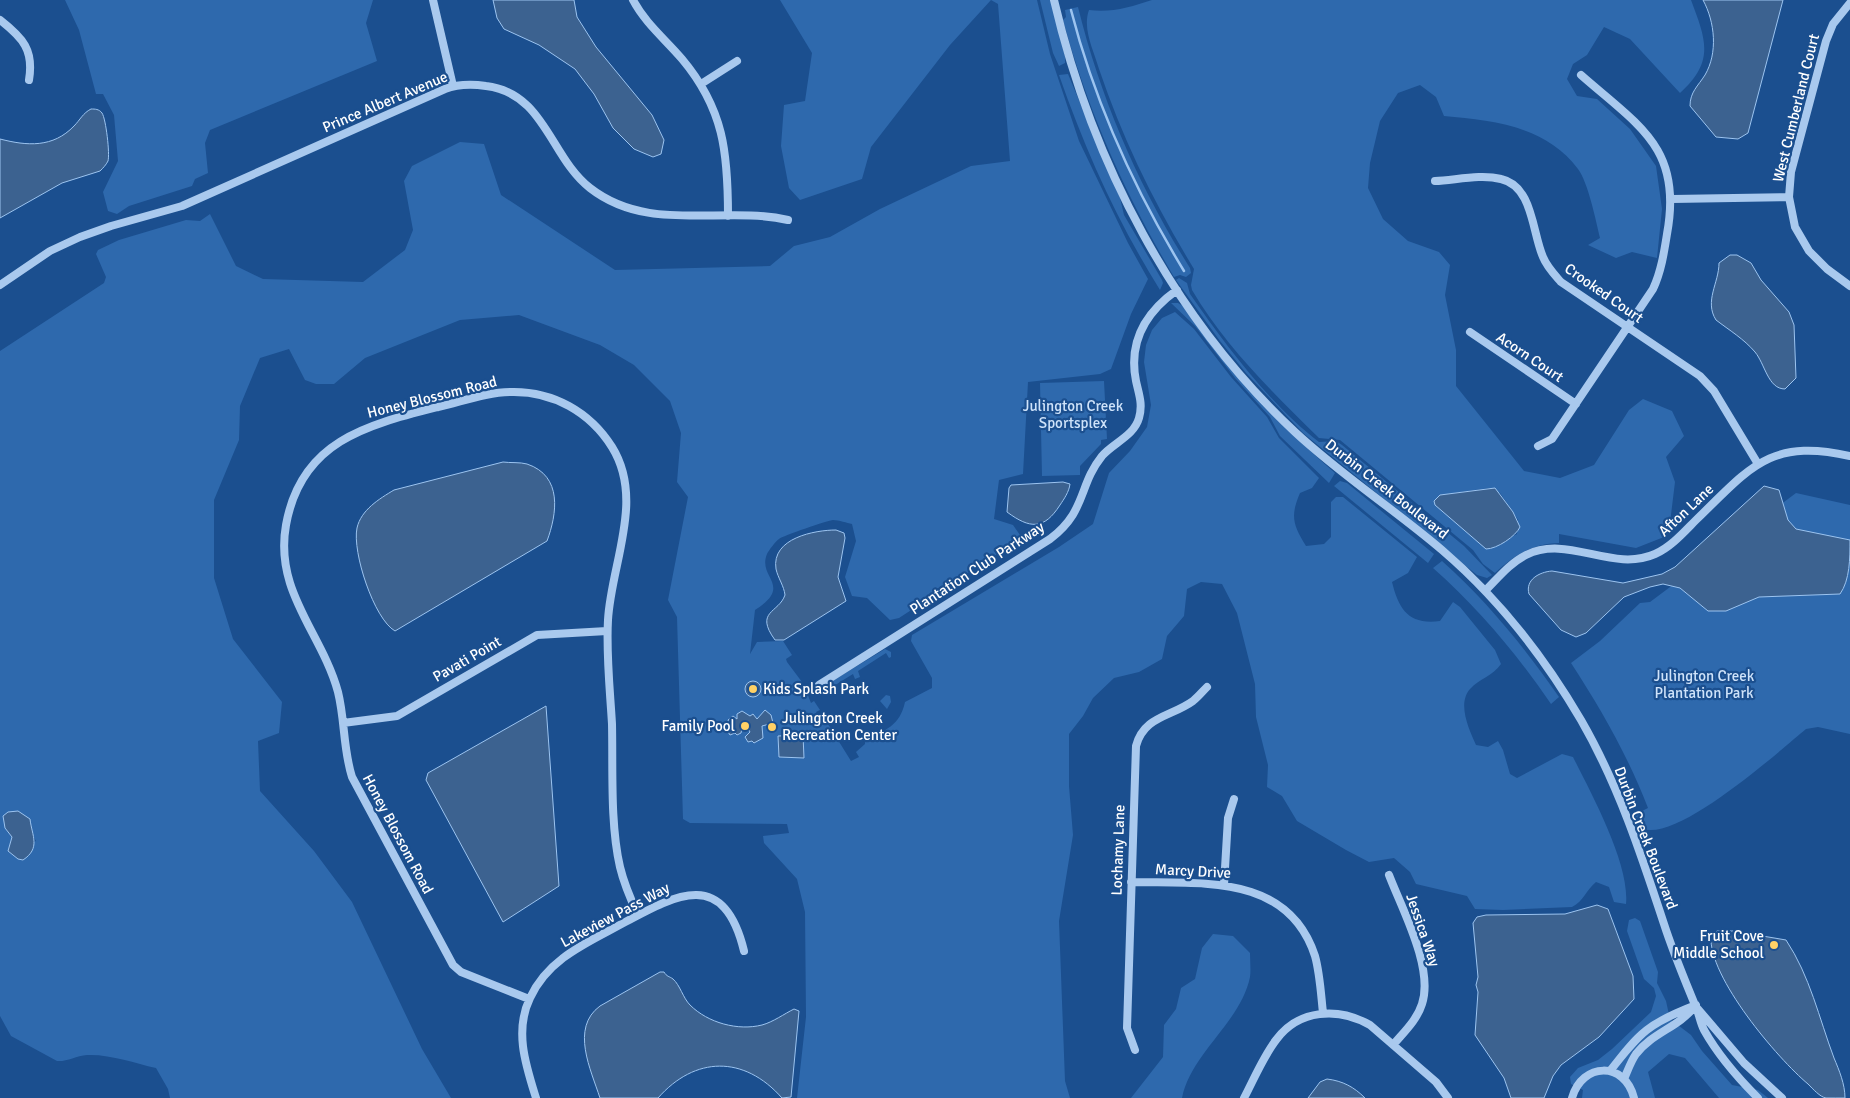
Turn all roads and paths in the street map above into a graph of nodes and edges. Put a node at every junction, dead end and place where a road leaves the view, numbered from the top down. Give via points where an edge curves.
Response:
1 (433, 0) edge
2 (634, 0) edge
3 (1054, 0) edge
4 (1850, 3) edge
5 (0, 20) edge
6 (737, 61) dead end
7 (1581, 75) dead end
8 (28, 80) dead end
9 (701, 84) junction
10 (453, 86) junction
11 (1435, 181) dead end
12 (1789, 197) junction
13 (1672, 199) junction
14 (728, 216) junction
15 (788, 220) dead end
16 (0, 285) edge
17 (1850, 286) edge
18 (1177, 290) junction
19 (1628, 327) junction
20 (1470, 332) dead end
21 (1576, 404) junction
22 (1538, 446) dead end
23 (1850, 456) edge
24 (1758, 464) junction
25 (1486, 590) junction
26 (607, 631) junction
27 (819, 685) dead end
28 (1207, 687) dead end
29 (343, 723) junction
30 (1234, 799) dead end
31 (1389, 875) dead end
32 (1131, 882) junction
33 (1224, 885) junction
34 (638, 915) junction
35 (744, 951) dead end
36 (529, 999) junction
37 (1696, 1005) junction
38 (1323, 1013) junction
39 (1393, 1045) junction
40 (1135, 1050) dead end
41 (1610, 1071) junction
42 (1624, 1078) junction
43 (536, 1098) edge
44 (1244, 1098) edge
45 (1448, 1098) edge
46 (1572, 1098) edge
47 (1634, 1098) edge
48 (1758, 1098) edge
49 (1782, 1098) edge

1 - 10 street
2 - 9 street via 648,22
3 - 18 street, Durbin Creek Boulevard via 1070,62 1099,142 1138,224
4 - 12 street, West Cumberland Court via 1833,24 1826,40 1792,172
5 - 8 street via 16,33 29,51 32,64
6 - 9 street
7 - 13 street via 1643,130 1653,143 1668,175
9 - 14 street via 723,135
10 - 14 street, Prince Albert Avenue via 493,87 526,103 540,117 576,174 590,188 622,206 660,215
10 - 16 street, Prince Albert Avenue via 182,206 80,237 50,251
11 - 19 street, Crooked Court via 1492,178 1512,183 1525,198 1542,256 1552,273
12 - 13 street
12 - 17 street, West Cumberland Court via 1795,227 1804,245 1819,262
13 - 19 street via 1658,278
14 - 15 street, Prince Albert Avenue
18 - 25 street, Durbin Creek Boulevard via 1230,361 1296,432
18 - 27 street, Plantation Club Parkway via 1151,313 1137,338 1134,366 1142,404 1138,422 1096,463 1079,506 1065,526 1050,539
19 - 21 street
19 - 24 street, Crooked Court via 1707,383
20 - 21 street, Acorn Court
21 - 22 street via 1552,439
23 - 24 street, Afton Lane via 1798,450
24 - 25 street, Afton Lane via 1658,553 1626,561 1561,549 1538,550 1517,560
25 - 37 street, Durbin Creek Boulevard via 1552,675 1600,754 1635,838 1677,964
26 - 29 street, Pavati Point via 537,635 397,716
26 - 29 street, Honey Blossom Road via 627,499 622,469 614,449 588,418 572,406 540,394 508,392 373,424 345,437 316,462 298,490 286,524 288,577 333,676
26 - 34 street, Honey Blossom Road via 617,848 626,888
28 - 32 street, Lochamy Lane via 1192,702 1148,725 1138,738
29 - 36 street, Honey Blossom Road via 352,777 448,959 461,972
30 - 33 street via 1228,818
31 - 39 street, Jessica Way via 1421,958 1425,980 1418,1013
32 - 33 street, Marcy Drive
32 - 40 street, Lochamy Lane via 1128,1028
33 - 38 street, Marcy Drive via 1262,895 1296,922 1315,957
34 - 35 street, Lakeview Pass Way via 686,894 715,901 735,919
34 - 36 street, Lakeview Pass Way via 555,963
36 - 43 street, Lakeview Pass Way via 522,1038
37 - 41 street via 1662,1018 1648,1028 1625,1050
37 - 42 street via 1686,1018 1637,1053
37 - 48 street, Durbin Creek Boulevard via 1703,1028 1718,1051
37 - 49 street, Durbin Creek Boulevard via 1744,1063
38 - 39 street via 1359,1019
38 - 44 street via 1297,1022 1281,1034
39 - 45 street via 1436,1082
41 - 42 street
41 - 46 street via 1586,1075
42 - 47 street

